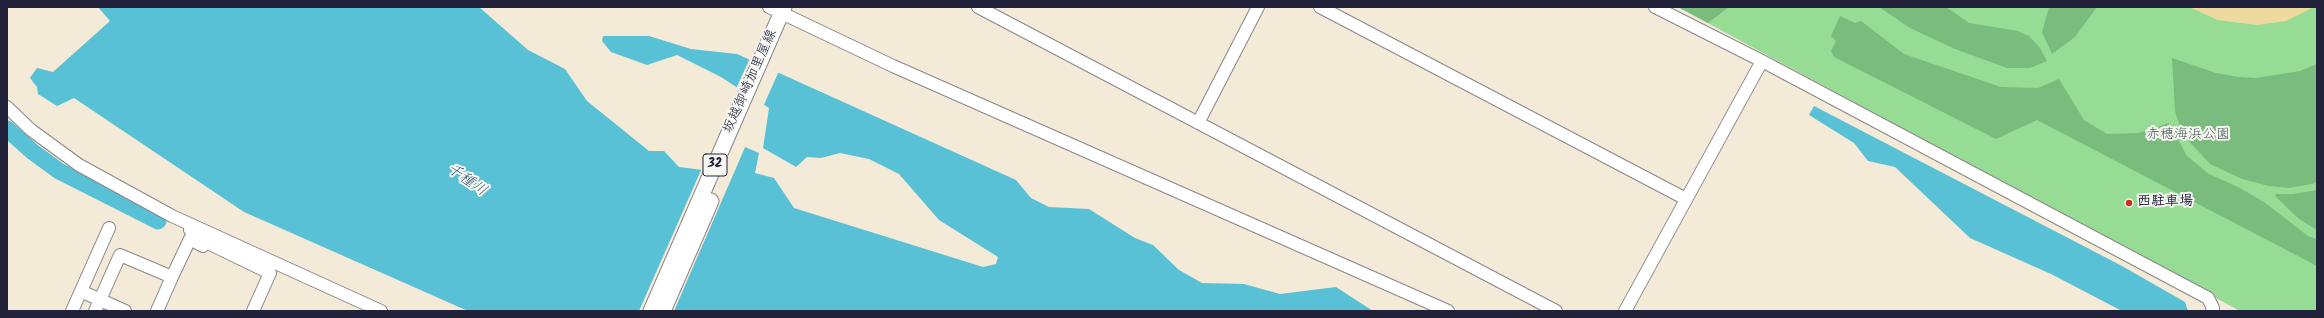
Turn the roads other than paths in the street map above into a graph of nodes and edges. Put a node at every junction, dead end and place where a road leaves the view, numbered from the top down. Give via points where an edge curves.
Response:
1 (978, 7) edge
2 (1258, 7) edge
3 (1320, 7) edge
4 (1655, 7) edge
5 (784, 13) edge
6 (1762, 61) junction
7 (7, 107) edge
8 (1198, 123) junction
9 (1686, 199) junction
10 (172, 216) junction
11 (109, 228) dead end
12 (236, 256) junction
13 (172, 277) junction
14 (85, 293) dead end
15 (98, 306) edge
16 (72, 311) edge
17 (125, 311) edge
18 (157, 311) edge
19 (253, 311) edge
20 (381, 311) edge
21 (651, 311) edge
22 (663, 311) edge
23 (1448, 311) edge
24 (1556, 311) edge
25 (1625, 311) edge
26 (2212, 311) edge

1 - 8 street
2 - 8 street
3 - 9 street
4 - 6 street
5 - 21 main road, 坂越御崎加里屋線 / 32
5 - 22 main road, 坂越御崎加里屋線 / 32
5 - 23 street via 893,66
6 - 9 street
6 - 26 street via 2208,298
7 - 10 street via 31,130 79,165
8 - 24 street
9 - 25 street
10 - 12 street via 208,243
10 - 20 street
11 - 16 street
12 - 13 street via 231,259 190,239
12 - 19 street via 270,273
13 - 15 street via 120,255
13 - 18 street
14 - 15 street
15 - 17 street

